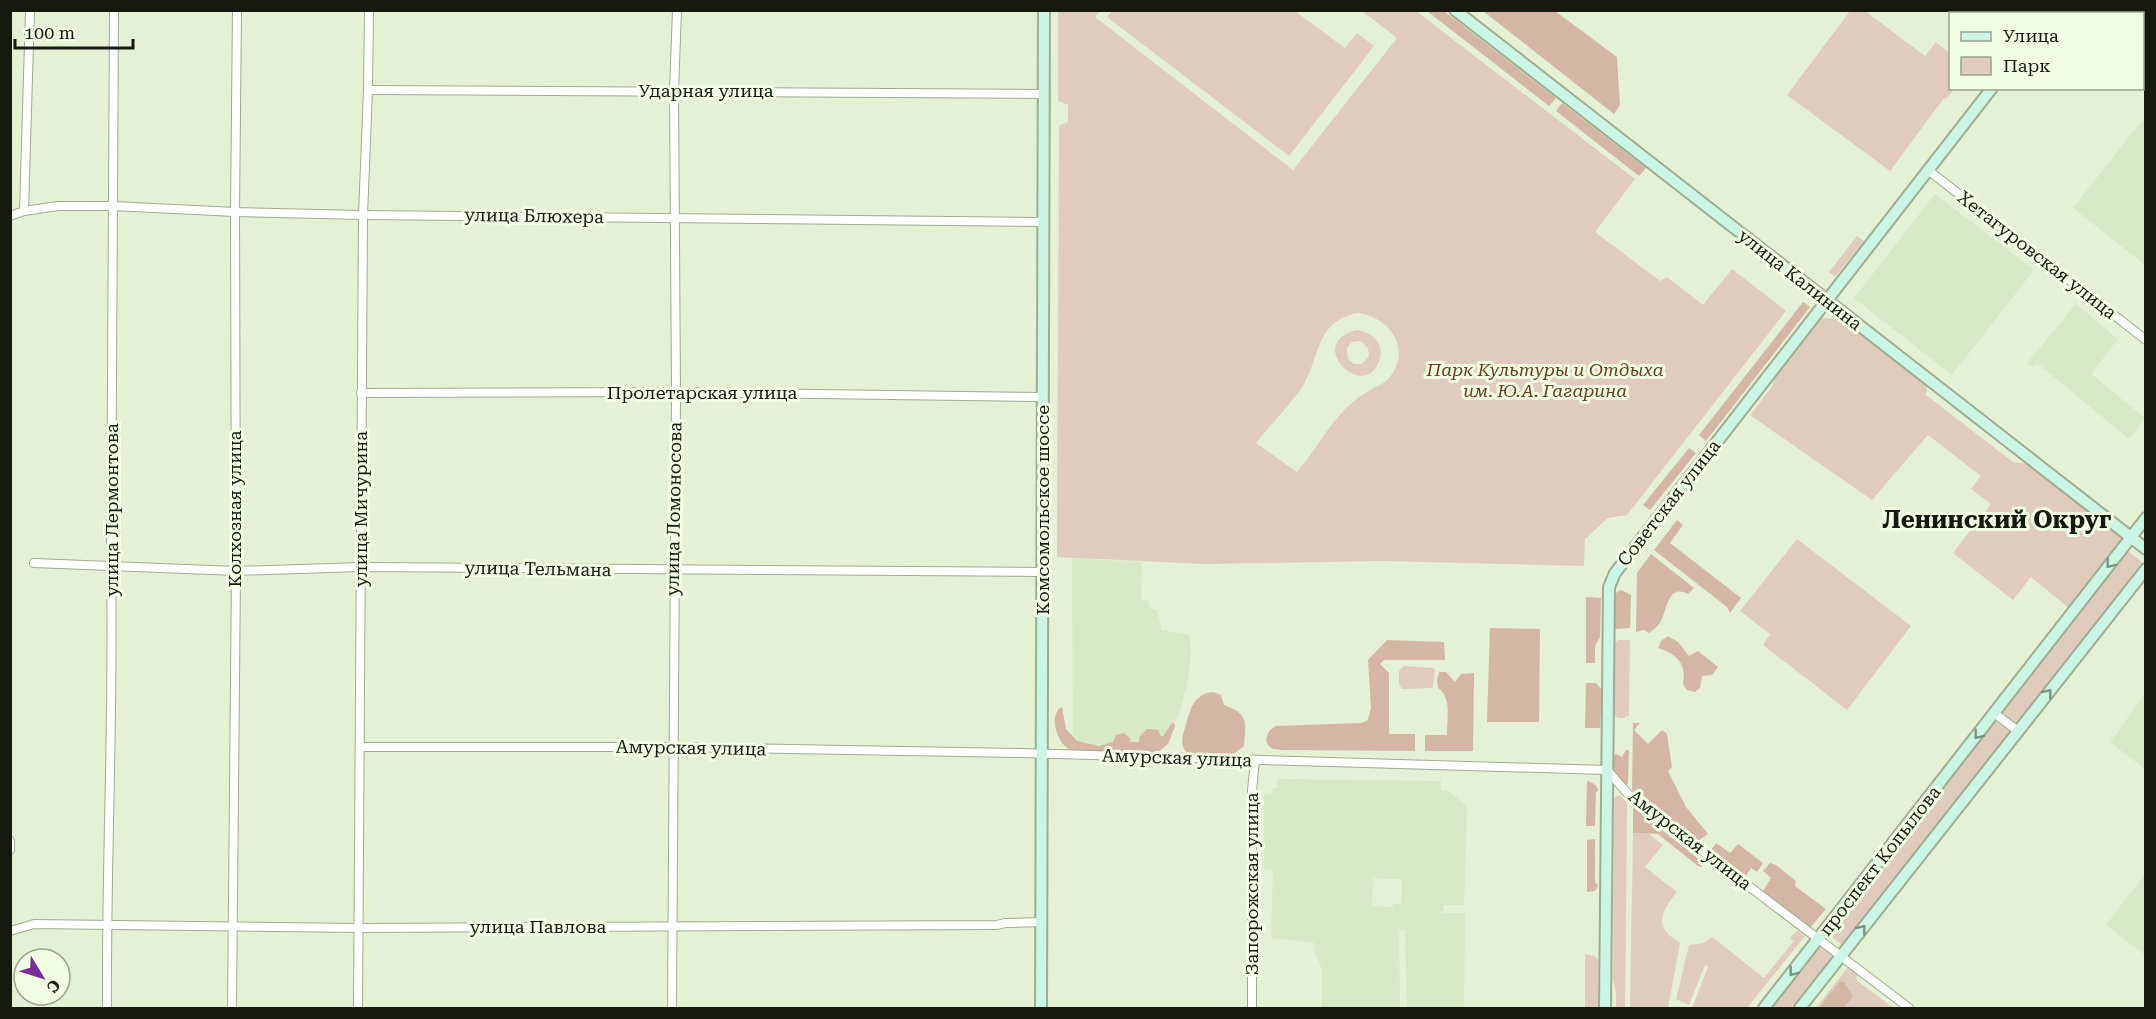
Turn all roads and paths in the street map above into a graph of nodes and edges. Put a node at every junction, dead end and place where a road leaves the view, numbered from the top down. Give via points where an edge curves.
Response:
1 (30, 10) edge
2 (114, 10) edge
3 (237, 10) edge
4 (369, 10) edge
5 (677, 10) edge
6 (1044, 10) edge
7 (1455, 10) edge
8 (368, 90) junction
9 (1990, 90) edge
10 (674, 91) junction
11 (1044, 94) junction
12 (1928, 170) junction
13 (113, 206) junction
14 (24, 211) junction
15 (235, 212) junction
16 (363, 215) junction
17 (10, 216) edge
18 (674, 218) junction
19 (1044, 222) junction
20 (1826, 300) junction
21 (2145, 340) edge
22 (676, 392) junction
23 (361, 393) junction
24 (1043, 397) junction
25 (2145, 518) edge
26 (2130, 537) junction
27 (2145, 549) edge
28 (34, 563) dead end
29 (111, 565) junction
30 (360, 567) junction
31 (2145, 569) edge
32 (236, 571) junction
33 (673, 571) junction
34 (1043, 572) junction
35 (1994, 713) junction
36 (2018, 731) junction
37 (361, 747) junction
38 (672, 747) junction
39 (1042, 754) junction
40 (1254, 760) junction
41 (1607, 770) junction
42 (10, 841) edge
43 (10, 850) edge
44 (1041, 922) junction
45 (107, 925) junction
46 (232, 926) junction
47 (672, 926) junction
48 (359, 928) junction
49 (10, 931) edge
50 (1819, 939) junction
51 (1841, 956) junction
52 (107, 1008) edge
53 (232, 1008) edge
54 (358, 1008) edge
55 (672, 1008) edge
56 (1041, 1008) edge
57 (1252, 1008) edge
58 (1605, 1008) edge
59 (1764, 1008) edge
60 (1800, 1008) edge
61 (1909, 1008) edge

1 - 14 street
2 - 13 street, улица Лермонтова
3 - 15 street, Колхозная улица
4 - 8 street, улица Мичурина
5 - 10 street, улица Ломоносова
6 - 11 street, Комсомольское шоссе
7 - 20 street, улица Калинина
8 - 10 street, Ударная улица
8 - 16 street, улица Мичурина
9 - 12 street, Советская улица
10 - 11 street, Ударная улица
10 - 18 street, улица Ломоносова
11 - 19 street, Комсомольское шоссе
12 - 20 street, Советская улица
12 - 21 street, Хетагуровская улица
13 - 14 street, улица Блюхера via 58,206
13 - 15 street, улица Блюхера
13 - 29 street, улица Лермонтова
14 - 17 street, улица Блюхера
15 - 16 street, улица Блюхера
15 - 32 street, Колхозная улица
16 - 18 street, улица Блюхера
16 - 23 street, улица Мичурина
18 - 19 street, улица Блюхера
18 - 22 street, улица Ломоносова
19 - 24 street, Комсомольское шоссе
20 - 26 street, улица Калинина
20 - 41 street, Советская улица via 1615,573 1609,587
22 - 23 street, Пролетарская улица
22 - 24 street, Пролетарская улица
22 - 33 street, улица Ломоносова
23 - 30 street, улица Мичурина
24 - 34 street, Комсомольское шоссе
25 - 26 street, проспект Копылова
26 - 27 street, улица Калинина
26 -> 35 street, проспект Копылова
28 - 29 street, улица Тельмана
29 - 32 street, улица Тельмана
29 - 45 street, улица Лермонтова
30 - 32 street, улица Тельмана
30 - 33 street, улица Тельмана
30 - 37 street, улица Мичурина
36 -> 31 street, проспект Копылова
32 - 46 street, Колхозная улица
33 - 34 street, улица Тельмана
33 - 38 street, улица Ломоносова
34 - 39 street, Комсомольское шоссе
35 - 36 street
35 -> 50 street, проспект Копылова
51 -> 36 street, проспект Копылова
37 - 38 street, Амурская улица
37 - 48 street, улица Мичурина
38 - 39 street, Амурская улица
38 - 47 street, улица Ломоносова
39 - 40 street, Амурская улица
39 - 44 street, Комсомольское шоссе
40 - 41 street, Амурская улица
40 - 57 street, Запорожская улица
41 - 50 street, Амурская улица via 1629,795
41 - 58 street, Советская улица
42 - 43 street
44 - 47 street, улица Павлова
44 - 56 street, Комсомольское шоссе
45 - 46 street, улица Павлова
45 - 49 street, улица Павлова via 34,924
45 - 52 street, улица Лермонтова
46 - 48 street, улица Павлова
46 - 53 street, Колхозная улица
47 - 48 street, улица Павлова
47 - 55 street, улица Ломоносова
48 - 54 street, улица Мичурина
50 - 51 street, Амурская улица
50 -> 59 street, проспект Копылова
51 - 60 street, проспект Копылова
51 - 61 street, Амурская улица

